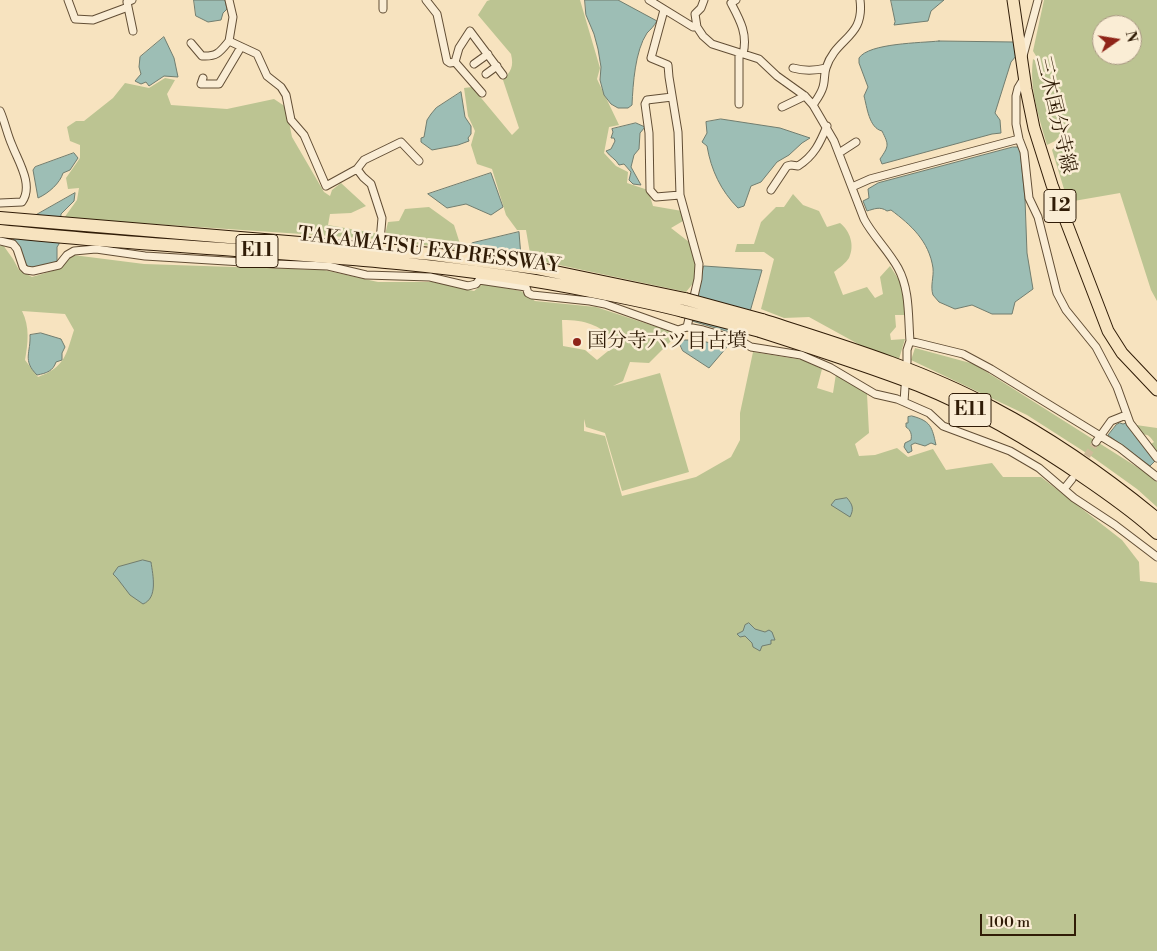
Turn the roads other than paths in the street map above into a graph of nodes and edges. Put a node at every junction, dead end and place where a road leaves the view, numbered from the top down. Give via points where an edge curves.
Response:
1 (68, 0) edge
2 (229, 0) edge
3 (383, 0) edge
4 (426, 0) edge
5 (649, 0) edge
6 (704, 0) edge
7 (860, 0) edge
8 (1013, 0) edge
9 (1038, 0) edge
10 (732, 1) edge
11 (130, 3) edge
12 (382, 9) dead end
13 (664, 10) junction
14 (698, 27) junction
15 (133, 31) dead end
16 (229, 41) junction
17 (191, 43) dead end
18 (241, 47) junction
19 (741, 53) junction
20 (488, 54) junction
21 (1022, 59) junction
22 (455, 62) junction
23 (474, 64) dead end
24 (497, 66) junction
25 (793, 68) dead end
26 (826, 68) junction
27 (486, 74) dead end
28 (503, 75) dead end
29 (203, 78) dead end
30 (1024, 78) junction
31 (482, 93) dead end
32 (805, 96) junction
33 (672, 97) junction
34 (739, 104) dead end
35 (813, 104) junction
36 (782, 107) dead end
37 (0, 111) edge
38 (827, 126) junction
39 (1019, 139) junction
40 (856, 142) dead end
41 (839, 153) junction
42 (419, 161) dead end
43 (358, 169) junction
44 (852, 187) junction
45 (771, 190) dead end
46 (680, 195) junction
47 (0, 203) edge
48 (2, 228) edge
49 (380, 241) dead end
50 (378, 267) dead end
51 (377, 276) junction
52 (761, 326) junction
53 (687, 327) junction
54 (910, 341) junction
55 (907, 362) dead end
56 (906, 387) dead end
57 (1157, 390) edge
58 (904, 402) junction
59 (1126, 415) junction
60 (1100, 435) junction
61 (1096, 442) tunnel mouth
62 (1157, 458) edge
63 (1157, 477) edge
64 (1072, 479) dead end
65 (1064, 489) junction
66 (1157, 519) edge
67 (1157, 533) edge
68 (1157, 557) edge

1 - 11 street via 76,19 93,20
2 - 16 street via 233,17
3 - 12 street
4 - 22 street via 437,14 447,61
5 - 13 street
6 - 14 street via 695,14
7 - 26 street via 860,20 854,32 839,45
8 - 21 main road, 三木国分寺線 / 12
9 - 21 street
10 - 19 street via 744,31 745,45
11 - 15 street
13 - 14 street
13 - 33 street via 651,58 668,65
14 - 19 street via 712,44
16 - 17 street via 212,56 202,56
16 - 18 street
18 - 29 street via 219,84 201,84
18 - 43 street via 257,54 268,76 286,95 291,120 304,135 326,186
19 - 32 street via 759,59
19 - 34 street
20 - 22 street via 470,31
20 - 23 street
20 - 24 street
21 - 30 main road, 三木国分寺線 / 12
22 - 31 street
24 - 27 street
24 - 28 street
25 - 26 street via 817,71
26 - 35 street via 824,86
30 - 39 street via 1016,96
30 - 57 main road, 三木国分寺線 / 12 via 1041,153 1100,313 1122,353
32 - 35 street
32 - 36 street
33 - 46 street via 678,132
33 - 46 street via 647,100 645,104 650,190 656,197
35 - 38 street
37 - 47 street via 12,148 23,168 26,190 22,202
38 - 41 street
38 - 45 street via 813,154 798,166 787,166
39 - 44 street via 870,179
39 - 59 street via 1024,152 1029,198 1038,217 1057,292 1066,310 1096,347 1117,387
40 - 41 street
41 - 44 street
42 - 43 street via 401,142 364,160
43 - 49 street via 371,184 382,218
44 - 54 street via 869,229 903,278
46 - 53 street via 699,264
48 - 51 street via 17,249 21,264 26,270 33,271 59,265 74,251 96,249 145,256 328,266
48 - 52 highway, TAKAMATSU EXPRESSWAY / E11, bridge via 65,231 355,259 451,262 535,274 632,299 684,305
50 - 51 street
51 - 53 street via 430,277 468,286 479,280 526,287 532,295 606,304 678,330
52 - 66 highway, TAKAMATSU EXPRESSWAY / E11 via 843,346 993,407 1052,441
52 - 67 highway, TAKAMATSU EXPRESSWAY / E11 via 920,386 988,418 1047,451
53 - 58 street via 741,341 751,347 801,355 838,371 875,394
54 - 55 street
54 - 60 street via 962,354
56 - 58 street
58 - 65 street via 929,413 943,426 1010,451 1039,468
59 - 60 street via 1111,421
59 - 62 street
60 - 61 street
60 - 63 street
64 - 65 street
65 - 68 street

